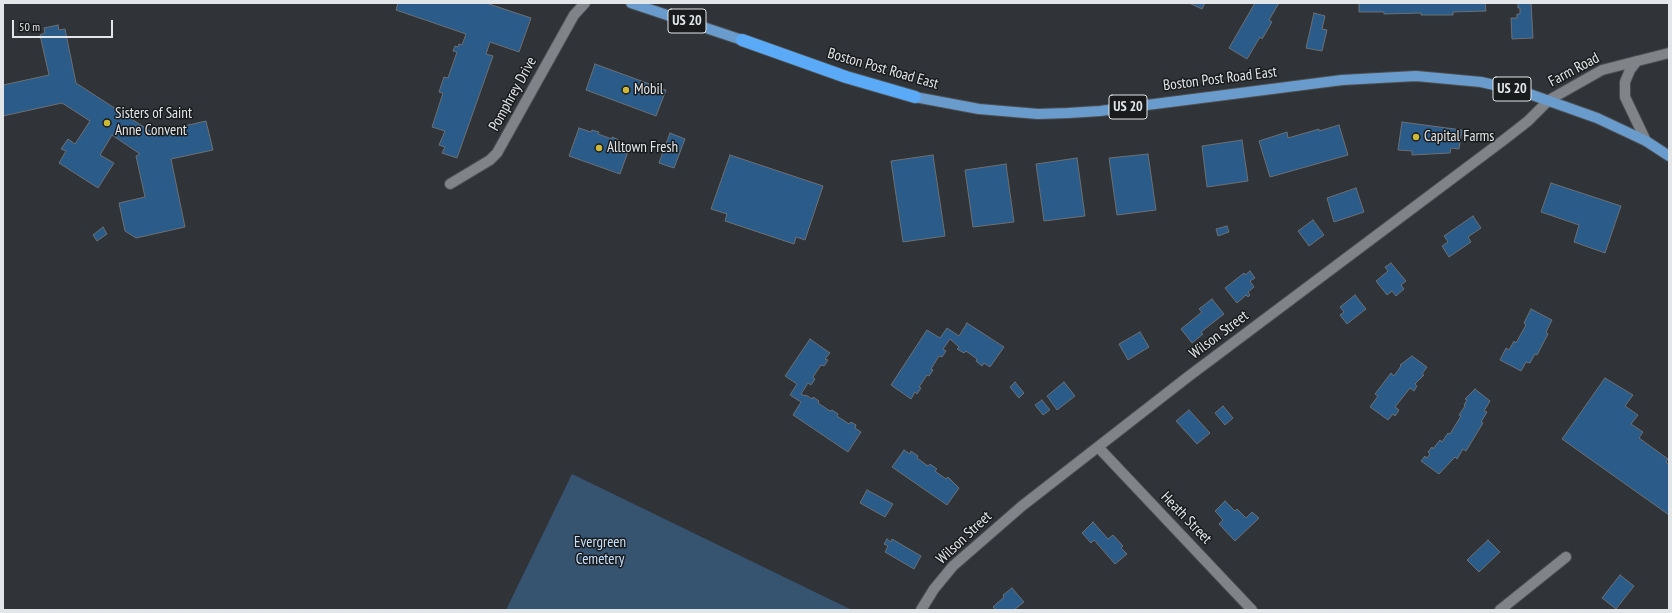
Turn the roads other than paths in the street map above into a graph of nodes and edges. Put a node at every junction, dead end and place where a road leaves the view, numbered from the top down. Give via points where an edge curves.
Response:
1 (585, 3) edge
2 (631, 3) edge
3 (742, 40) joint
4 (1669, 53) edge
5 (1636, 61) junction
6 (914, 98) joint
7 (1549, 100) junction
8 (1646, 141) junction
9 (1669, 156) edge
10 (450, 184) dead end
11 (1098, 447) junction
12 (1566, 557) dead end
13 (921, 610) edge
14 (1252, 610) edge
15 (1500, 610) edge

1 - 10 street, Pomphrey Drive via 574,15 497,153
2 - 3 main road, Boston Post Road East / US 20
3 - 6 highway, Boston Post Road East / US 20 via 860,82
4 - 5 street, Farm Road
5 - 7 street, Farm Road via 1602,70
5 - 8 street via 1625,82 1625,97
6 - 7 main road, Boston Post Road East / US 20 via 979,109 1038,114 1068,113 1342,80 1416,76 1481,82
7 - 8 main road, Boston Post Road East / US 20 via 1597,118
7 - 11 street, Wilson Street via 1528,122 1505,140
8 - 9 main road, Boston Post Road East / US 20
11 - 13 street, Wilson Street via 1022,506 953,566
11 - 14 street, Heath Street
12 - 15 street

